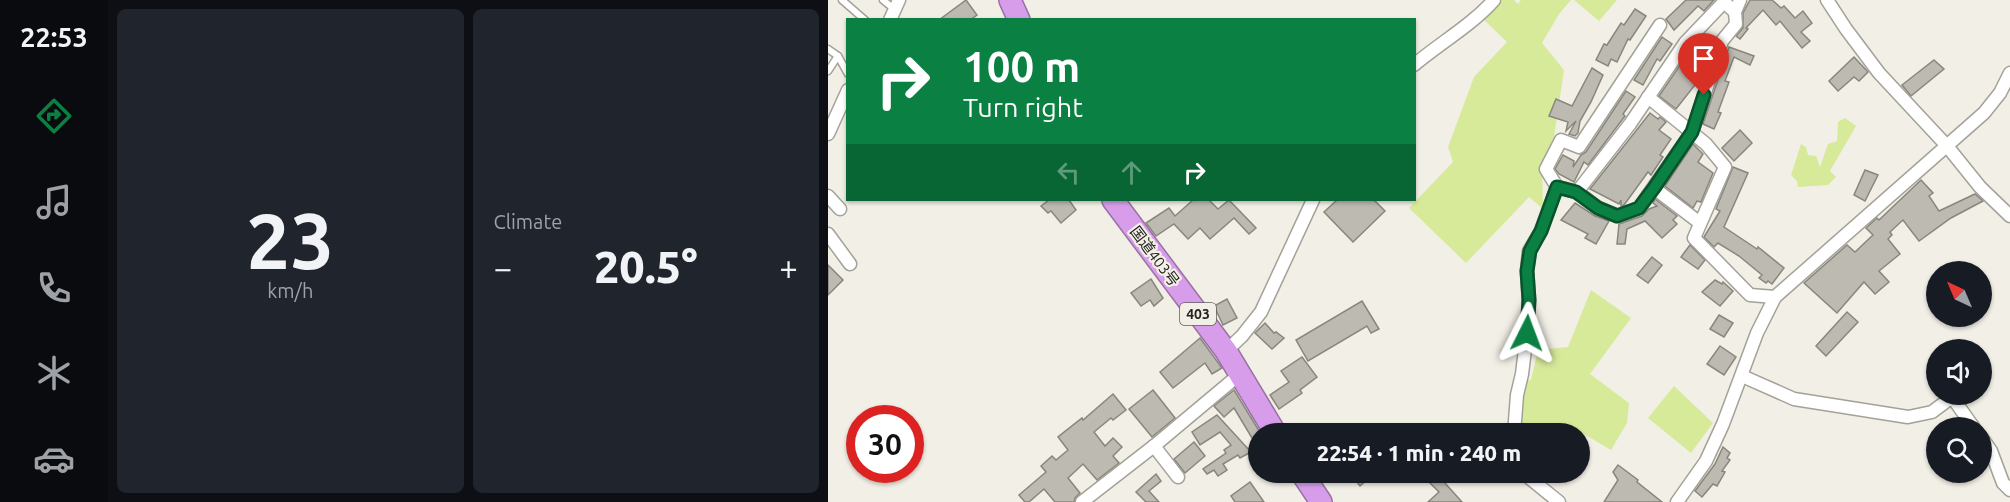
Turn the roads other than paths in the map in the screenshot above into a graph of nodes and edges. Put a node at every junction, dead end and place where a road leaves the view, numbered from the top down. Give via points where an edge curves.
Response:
1 (842, 0) edge
2 (883, 0) edge
3 (1010, 0) edge
4 (1494, 0) edge
5 (1740, 0) edge
6 (1827, 0) edge
7 (895, 10) edge
8 (1735, 12) junction
9 (863, 18) edge
10 (1017, 18) edge
11 (1660, 25) dead end
12 (828, 49) edge
13 (838, 56) junction
14 (1416, 63) edge
15 (846, 70) edge
16 (828, 71) edge
17 (2010, 73) edge
18 (846, 94) edge
19 (1648, 97) junction
20 (1692, 132) junction
21 (828, 134) edge
22 (1947, 146) junction
23 (1557, 187) junction
24 (1654, 188) junction
25 (1576, 192) junction
26 (828, 196) edge
27 (1114, 201) edge
28 (1312, 201) edge
29 (840, 209) dead end
30 (2010, 216) edge
31 (1700, 223) junction
32 (830, 241) edge
33 (850, 264) dead end
34 (1775, 297) junction
35 (1226, 351) junction
36 (1240, 374) junction
37 (1742, 376) junction
38 (1966, 417) edge
39 (1269, 423) edge
40 (1515, 423) edge
41 (1154, 446) junction
42 (1992, 454) edge
43 (1178, 477) dead end
44 (1308, 483) edge
45 (1536, 483) edge
46 (2010, 490) edge
47 (1082, 502) edge
48 (1321, 502) edge
49 (1559, 502) edge
50 (1677, 502) edge

1 - 9 lane
2 - 7 lane
3 - 10 highway
4 - 14 street via 1483,13
5 - 8 street
6 - 22 street via 1879,72
8 - 19 street via 1724,2 1706,19
8 - 20 street via 1736,24 1722,41
11 - 23 street via 1579,147 1561,140 1546,170
12 - 13 lane
13 - 15 lane
13 - 16 lane
17 - 22 street via 1984,112
18 - 21 street
19 - 20 street
19 - 25 street
20 - 24 street
20 - 31 street via 1725,167
22 - 30 street
22 - 34 street
23 - 25 street
23 - 40 street via 1530,251 1527,333
24 - 25 street via 1639,208 1617,216
24 - 31 street
26 - 29 street
27 - 35 highway, 国道403号 / 403
28 - 35 street via 1261,312
31 - 34 street via 1694,238 1750,295
32 - 33 street
34 - 37 street
35 - 36 highway, 国道403号 / 403
36 - 39 highway, 国道403号 / 403
36 - 41 street
37 - 38 street via 1794,399 1908,417 1932,412 1952,397
37 - 50 street via 1706,461
41 - 43 street
41 - 47 street
42 - 46 street via 2003,483
44 - 48 highway
45 - 49 street

